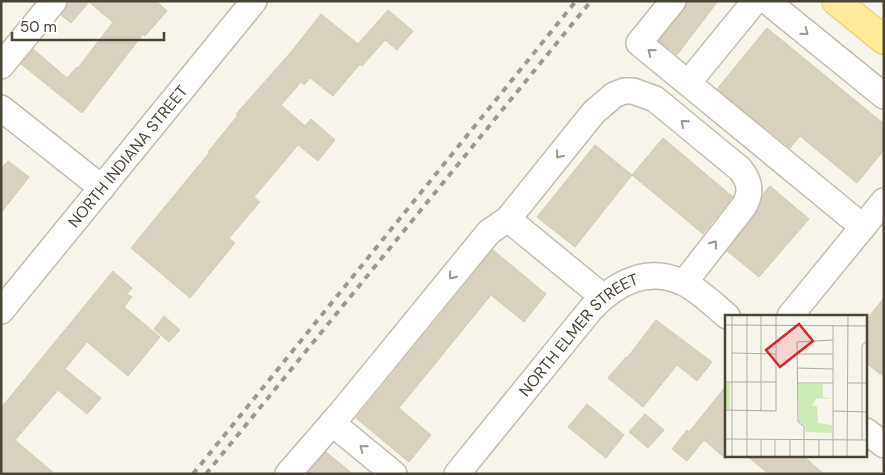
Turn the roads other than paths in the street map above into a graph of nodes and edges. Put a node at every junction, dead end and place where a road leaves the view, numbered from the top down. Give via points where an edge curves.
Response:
1 (54, 1) edge
2 (254, 1) edge
3 (673, 1) edge
4 (755, 1) edge
5 (767, 1) edge
6 (838, 2) edge
7 (884, 40) edge
8 (1, 66) edge
9 (688, 83) junction
10 (884, 96) edge
11 (1, 108) edge
12 (102, 188) junction
13 (884, 201) edge
14 (508, 219) junction
15 (862, 227) junction
16 (684, 283) junction
17 (603, 297) junction
18 (1, 311) edge
19 (726, 315) edge
20 (791, 315) edge
21 (332, 423) junction
22 (868, 433) edge
23 (884, 446) edge
24 (288, 474) edge
25 (394, 474) edge
26 (457, 474) edge

1 - 8 street
2 - 12 street, NORTH INDIANA STREET
9 -> 3 street via 639,43
4 - 9 street
5 -> 10 street
6 - 7 main road
9 - 15 street
11 - 12 street
12 - 18 street, NORTH INDIANA STREET
13 - 15 street
16 -> 14 street via 744,206 750,191 748,181 733,163 655,99 644,94 624,91 604,102
14 - 17 street
14 -> 21 street via 489,232
15 - 20 street
16 - 17 street, NORTH ELMER STREET via 667,277 640,277
16 - 19 street, NORTH ELMER STREET
17 - 26 street, NORTH ELMER STREET
21 - 24 street
25 -> 21 street
22 - 23 street

